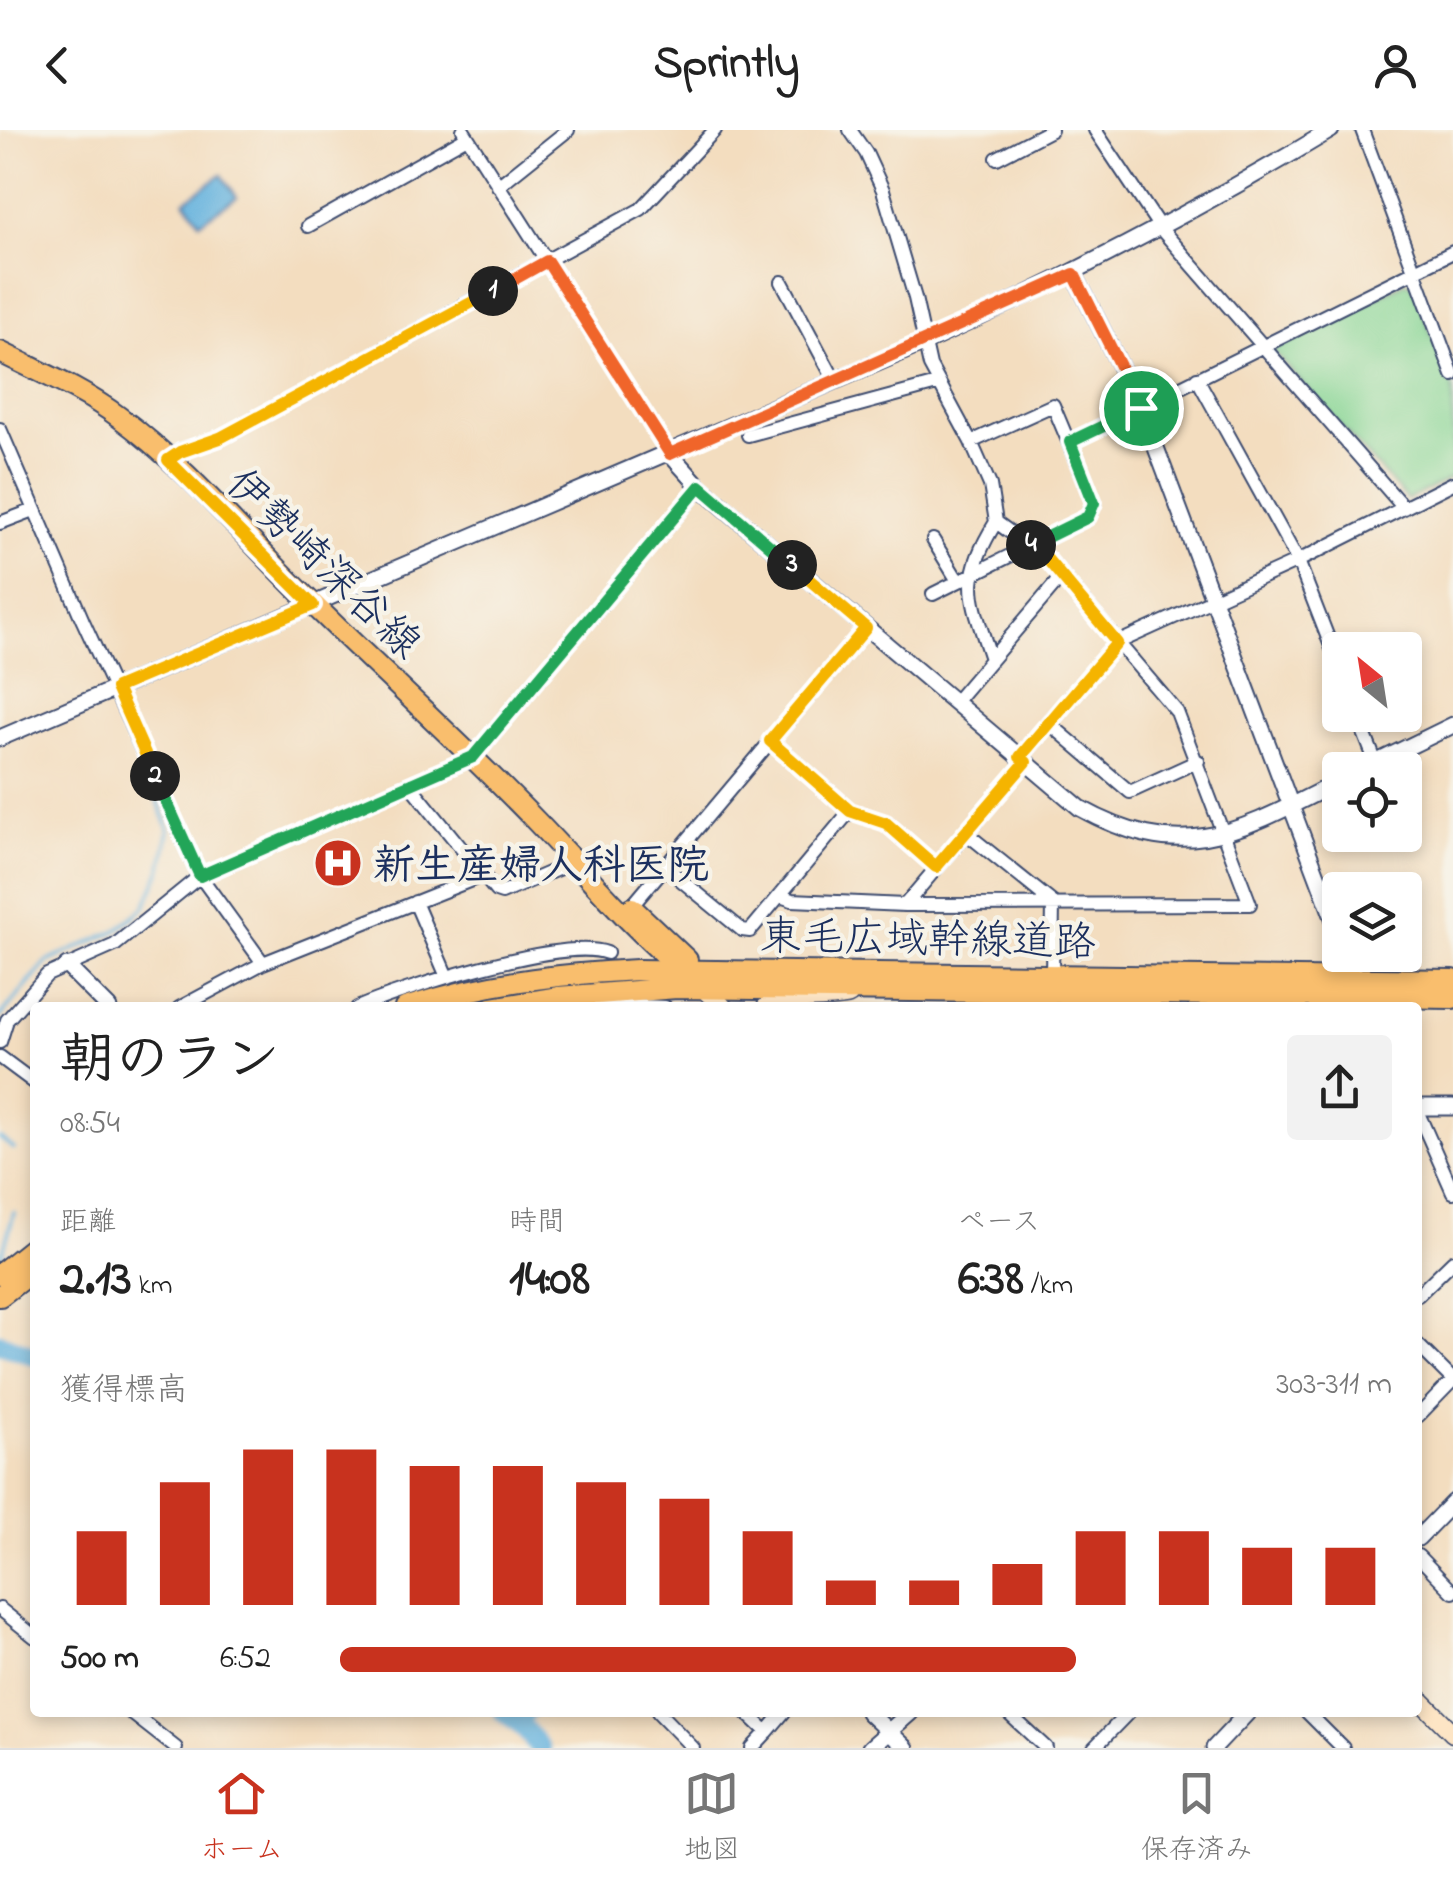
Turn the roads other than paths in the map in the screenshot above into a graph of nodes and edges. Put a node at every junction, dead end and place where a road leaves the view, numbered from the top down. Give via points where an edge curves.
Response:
1 (568, 130) edge
2 (715, 130) edge
3 (850, 130) edge
4 (1051, 130) edge
5 (1095, 130) edge
6 (1331, 130) edge
7 (1362, 130) edge
8 (465, 133) edge
9 (997, 158) dead end
10 (498, 186) junction
11 (308, 226) dead end
12 (1161, 229) junction
13 (1453, 252) edge
14 (547, 261) junction
15 (1413, 271) junction
16 (1074, 274) junction
17 (782, 282) dead end
18 (924, 344) junction
19 (1261, 348) junction
20 (0, 352) edge
21 (1453, 375) edge
22 (1197, 378) junction
23 (835, 381) junction
24 (937, 384) junction
25 (1141, 408) junction
26 (0, 430) edge
27 (748, 435) dead end
28 (972, 442) junction
29 (1070, 442) junction
30 (670, 454) junction
31 (168, 460) junction
32 (1453, 484) edge
33 (700, 486) junction
34 (1404, 508) junction
35 (34, 510) junction
36 (0, 522) edge
37 (996, 522) junction
38 (933, 540) dead end
39 (1030, 546) junction
40 (1298, 561) junction
41 (1062, 576) junction
42 (964, 578) junction
43 (933, 594) dead end
44 (1216, 600) junction
45 (313, 605) junction
46 (866, 628) junction
47 (1326, 632) edge
48 (1117, 643) junction
49 (991, 660) junction
50 (116, 688) junction
51 (955, 702) junction
52 (1050, 723) junction
53 (1453, 725) edge
54 (0, 738) edge
55 (770, 741) junction
56 (1397, 752) edge
57 (473, 757) junction
58 (1023, 760) junction
59 (1198, 762) junction
60 (410, 785) junction
61 (1322, 789) edge
62 (1289, 806) junction
63 (850, 811) junction
64 (966, 833) junction
65 (1226, 834) junction
66 (572, 859) junction
67 (664, 866) junction
68 (936, 867) junction
69 (484, 875) junction
70 (200, 876) junction
71 (1322, 890) edge
72 (780, 896) junction
73 (415, 902) junction
74 (1053, 903) junction
75 (904, 905) junction
76 (631, 907) junction
77 (607, 953) dead end
78 (263, 963) junction
79 (67, 966) junction
80 (485, 969) junction
81 (1052, 976) junction
82 (447, 978) junction
83 (515, 980) junction
84 (1453, 980) edge
85 (706, 986) edge
86 (864, 992) junction
87 (1364, 995) edge
88 (1453, 998) edge
89 (618, 999) junction
90 (103, 1002) edge
91 (191, 1002) edge
92 (375, 1002) edge
93 (424, 1002) edge
94 (528, 1002) edge
95 (604, 1002) edge
96 (636, 1002) edge
97 (729, 1002) edge
98 (773, 1002) edge
99 (1144, 1002) edge
100 (0, 1042) edge
101 (0, 1057) edge
102 (30, 1079) edge
103 (1453, 1108) edge
104 (1422, 1110) edge
105 (1422, 1119) edge
106 (1453, 1192) edge
107 (30, 1250) edge
108 (1453, 1261) edge
109 (30, 1273) edge
110 (0, 1274) edge
111 (1422, 1290) edge
112 (0, 1296) edge
113 (1422, 1349) edge
114 (1453, 1380) edge
115 (1422, 1412) edge
116 (1453, 1502) edge
117 (1422, 1534) edge
118 (1422, 1560) edge
119 (1453, 1592) edge
120 (0, 1609) edge
121 (30, 1633) edge
122 (1422, 1702) edge
123 (136, 1717) edge
124 (663, 1717) edge
125 (751, 1717) edge
126 (780, 1717) edge
127 (873, 1717) edge
128 (905, 1717) edge
129 (1012, 1717) edge
130 (1124, 1717) edge
131 (1244, 1717) edge
132 (1312, 1717) edge
133 (888, 1731) junction
134 (767, 1732) junction
135 (1453, 1733) edge
136 (1222, 1745) edge
137 (176, 1748) edge
138 (693, 1748) edge
139 (752, 1748) edge
140 (870, 1748) edge
141 (906, 1748) edge
142 (1046, 1748) edge
143 (1094, 1748) edge
144 (1343, 1748) edge

1 - 10 street
2 - 14 street via 641,209
3 - 18 street via 883,190
4 - 9 street
5 - 12 street
6 - 12 street
7 - 15 street
8 - 10 street
8 - 11 street
10 - 14 street
12 - 16 street
12 - 19 street
13 - 15 street
14 - 30 street
14 - 31 street
15 - 19 street
15 - 21 street
16 - 18 street
16 - 25 street
17 - 23 street
18 - 23 street
18 - 24 street
19 - 22 street
19 - 34 street
20 - 31 main road, 伊勢崎深谷線 via 121,418
22 - 25 street
22 - 40 street
23 - 30 street
24 - 27 street
24 - 28 street
25 - 29 street
25 - 44 street
26 - 35 street
28 - 29 street via 1053,404
28 - 37 street
29 - 39 street via 1092,510
30 - 33 street
30 - 45 street
31 - 45 main road, 伊勢崎深谷線
32 - 34 street
33 - 46 street
33 - 57 street
34 - 40 street
35 - 36 street
35 - 50 street
37 - 39 street
37 - 42 street
38 - 42 street
39 - 41 street
39 - 42 street
40 - 44 street
40 - 47 street
41 - 48 street
41 - 49 street
42 - 43 street
42 - 49 street
44 - 48 street
44 - 62 street
45 - 50 street
45 - 57 main road, 伊勢崎深谷線
46 - 51 street
46 - 55 street
48 - 52 street
48 - 59 street via 1177,712
49 - 51 street
50 - 54 street
50 - 70 street
51 - 58 street
52 - 58 street
52 - 59 street via 1130,792
53 - 56 street
55 - 63 street
55 - 67 street
57 - 60 street
57 - 66 main road, 伊勢崎深谷線
58 - 64 street
58 - 65 street via 1080,808 1125,830 1168,840
59 - 65 street
60 - 69 street
60 - 70 street
61 - 62 street
62 - 65 street
62 - 71 street
63 - 68 street via 886,823
63 - 72 street
64 - 68 street
64 - 74 street
65 - 74 street via 1250,904
66 - 69 street via 502,894
66 - 76 main road, 伊勢崎深谷線
66 - 85 main road, 伊勢崎深谷線 via 598,892
67 - 72 street via 742,930 750,931
67 - 76 street
68 - 75 street
69 - 73 street
70 - 78 street
70 - 79 street via 116,944
72 - 75 street
73 - 78 street
73 - 82 street
74 - 75 street
74 - 81 street
76 - 85 main road, 伊勢崎深谷線
77 - 80 street via 550,954
78 - 91 street
79 - 90 street
79 - 100 street via 47,975 7,1020
80 - 82 street
80 - 83 street
81 - 85 main road, 東毛広域幹線道路
81 - 87 main road, 東毛広域幹線道路
82 - 92 street
83 - 85 main road, 東毛広域幹線道路 via 597,972
83 - 93 main road, 東毛広域幹線道路
84 - 87 main road, 東毛広域幹線道路
85 - 86 main road, 東毛広域幹線道路
85 - 89 main road, 東毛広域幹線道路
85 - 97 main road
86 - 98 main road
86 - 99 main road, 東毛広域幹線道路
87 - 88 main road, 東毛広域幹線道路
87 - 99 main road, 東毛広域幹線道路
89 - 94 main road, 東毛広域幹線道路
89 - 95 street
89 - 96 street
101 - 102 street
103 - 104 street
105 - 106 street
107 - 110 main road
108 - 111 street
109 - 112 main road
113 - 114 street
114 - 115 street
116 - 117 street
118 - 119 street
120 - 121 street
122 - 135 main road
123 - 137 street
124 - 138 street
125 - 134 street
126 - 134 street
127 - 133 street
128 - 133 street
129 - 142 street
130 - 143 street
131 - 136 street
132 - 144 street
133 - 140 street
133 - 141 street
134 - 139 street

